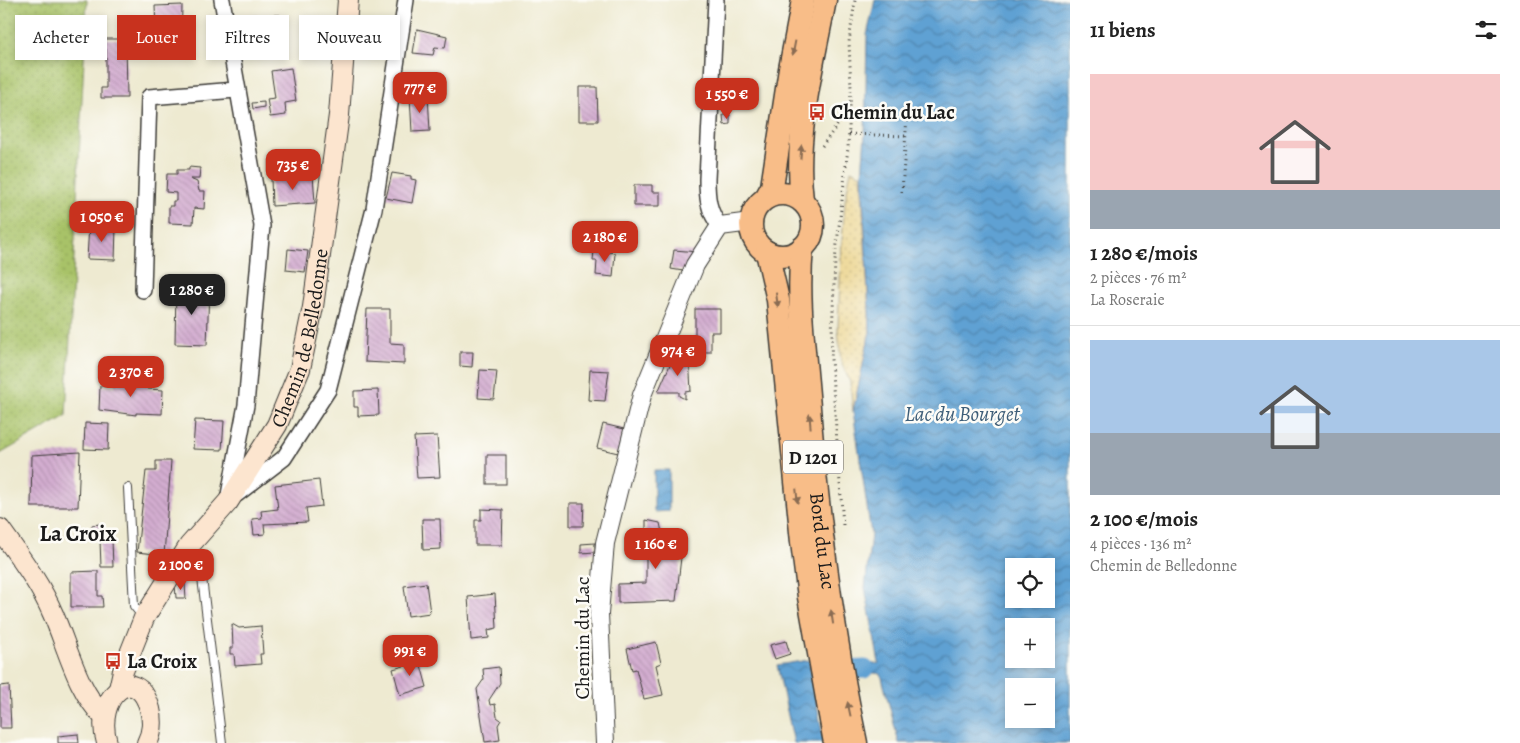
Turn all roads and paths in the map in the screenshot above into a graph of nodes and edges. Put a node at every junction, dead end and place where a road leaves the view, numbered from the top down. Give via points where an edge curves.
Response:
1 (222, 0) edge
2 (348, 0) edge
3 (406, 0) edge
4 (716, 0) edge
5 (803, 0) edge
6 (825, 0) edge
7 (856, 0) edge
8 (236, 90) junction
9 (849, 108) junction
10 (907, 116) dead end
11 (835, 129) dead end
12 (849, 134) junction
13 (905, 136) junction
14 (902, 192) dead end
15 (766, 198) junction
16 (802, 200) junction
17 (751, 222) junction
18 (720, 226) junction
19 (802, 248) junction
20 (767, 252) junction
21 (143, 290) dead end
22 (128, 488) dead end
23 (228, 502) junction
24 (0, 529) edge
25 (843, 530) dead end
26 (190, 546) junction
27 (141, 625) junction
28 (832, 671) junction
29 (83, 684) junction
30 (123, 691) junction
31 (104, 716) junction
32 (107, 743) edge
33 (147, 743) edge
34 (222, 743) edge
35 (605, 743) edge
36 (835, 743) edge
37 (856, 743) edge

1 - 8 street
2 - 23 main road, Chemin de Belledonne via 339,115 313,307 300,369 277,425
3 - 23 street via 374,209 328,390 284,458
4 - 18 street via 707,195 711,212
5 -> 15 main road via 775,171
16 -> 6 main road via 799,181 804,120
7 - 9 path via 849,42
8 - 21 street via 148,98
8 - 23 street via 262,226 246,405
9 - 11 path
9 - 12 path
10 - 13 path
12 - 13 path
12 - 25 path via 835,261 831,359
13 - 14 path
15 - 16 main road via 776,194 792,195
15 - 17 main road via 754,211
16 - 19 main road via 808,206 813,226 811,236
17 - 18 street
17 - 20 main road via 758,244
18 - 35 street, Chemin du Lac via 695,265 642,395 605,543 599,614
19 - 20 main road via 786,255
28 -> 19 main road, Bord du Lac / D 1201 via 832,616 812,450 799,296
20 -> 28 main road, Bord du Lac / D 1201 via 778,300 802,542
22 - 27 lane via 134,606
23 - 26 main road, Chemin de Belledonne
24 - 29 main road via 33,576
26 - 27 main road, Chemin de Belledonne
26 - 34 lane via 202,578
27 - 30 main road, Chemin de Belledonne via 123,671
28 - 36 main road, Bord du Lac / D 1201
37 -> 28 main road, Bord du Lac / D 1201
29 - 30 main road
29 - 31 main road via 93,706
30 - 31 main road, Chemin de Belledonne
30 - 33 main road via 148,703 152,726
31 - 32 main road

